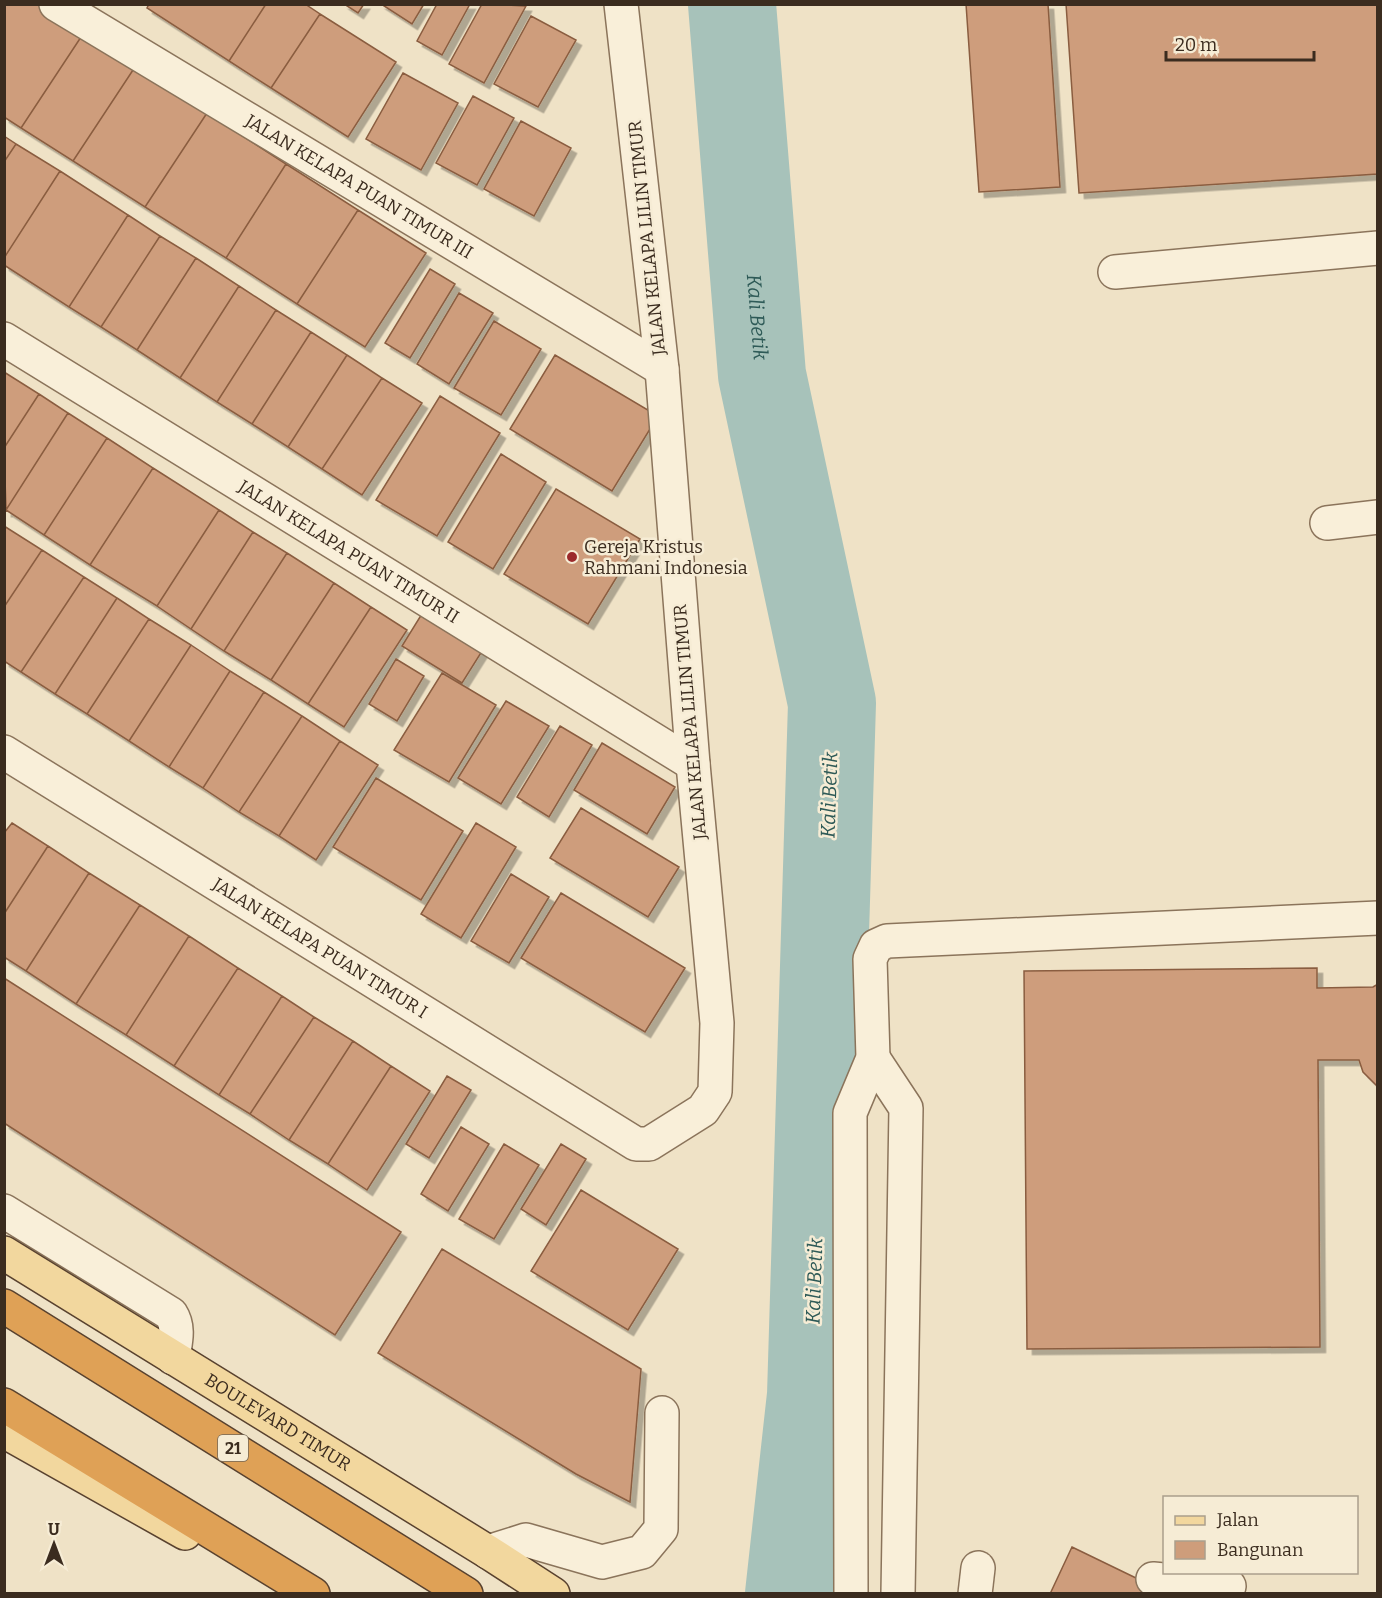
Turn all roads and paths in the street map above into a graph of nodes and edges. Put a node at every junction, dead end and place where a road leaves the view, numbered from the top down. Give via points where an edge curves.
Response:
1 (56, 4) edge
2 (621, 4) edge
3 (1377, 248) edge
4 (1115, 272) dead end
5 (4, 339) edge
6 (662, 369) junction
7 (1377, 518) edge
8 (1327, 523) dead end
9 (4, 752) edge
10 (693, 764) junction
11 (1377, 918) edge
12 (873, 1058) junction
13 (636, 1144) joint
14 (4, 1210) edge
15 (4, 1253) edge
16 (4, 1306) edge
17 (173, 1358) junction
18 (4, 1405) edge
19 (662, 1413) dead end
20 (4, 1431) edge
21 (488, 1552) junction
22 (1153, 1580) dead end
23 (1233, 1591) edge
24 (291, 1593) edge
25 (313, 1593) edge
26 (466, 1593) edge
27 (553, 1593) edge
28 (851, 1593) edge
29 (898, 1593) edge

1 - 6 street, JALAN KELAPA PUAN TIMUR III
2 - 6 street, JALAN KELAPA LILIN TIMUR
3 - 4 street
5 - 10 street, JALAN KELAPA PUAN TIMUR II
6 - 10 street, JALAN KELAPA LILIN TIMUR
7 - 8 street
9 - 13 street, JALAN KELAPA PUAN TIMUR I
10 - 13 street, JALAN KELAPA LILIN TIMUR via 717,1023 715,1092 703,1110 649,1144
11 - 12 street via 887,940 876,946 870,958
12 - 28 street via 850,1113
12 - 29 street via 906,1108
14 - 17 street via 171,1314 177,1329
15 - 17 main road, BOULEVARD TIMUR
16 - 26 highway, 21
17 - 21 main road, BOULEVARD TIMUR
18 - 25 highway
19 - 21 street via 661,1529 642,1552 602,1562 526,1540
20 - 24 main road
21 - 27 main road, BOULEVARD TIMUR
22 - 23 street

